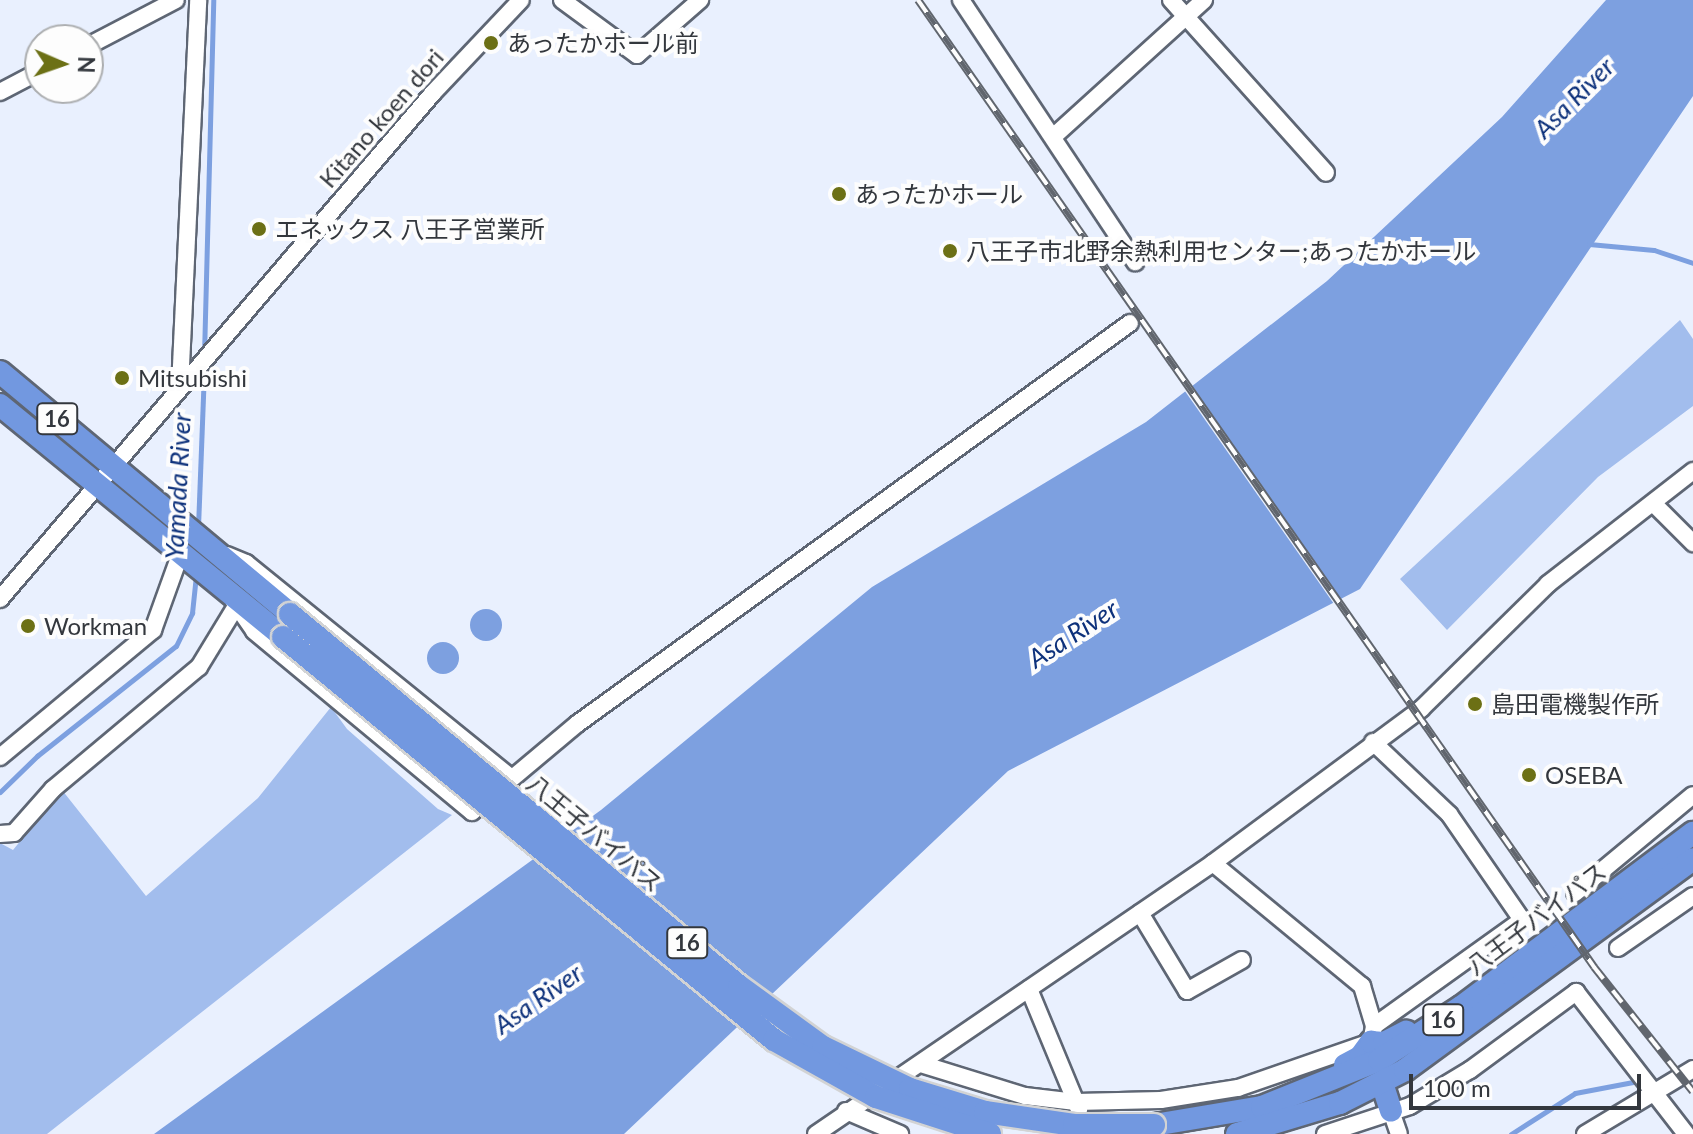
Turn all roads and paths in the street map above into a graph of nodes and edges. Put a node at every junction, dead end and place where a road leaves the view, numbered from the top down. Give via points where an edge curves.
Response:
1 (176, 0) edge
2 (198, 0) edge
3 (521, 0) edge
4 (562, 0) edge
5 (700, 0) edge
6 (961, 0) edge
7 (1171, 0) edge
8 (1204, 0) edge
9 (1186, 17) junction
10 (104, 38) edge
11 (24, 79) edge
12 (0, 92) edge
13 (1053, 137) junction
14 (1326, 173) dead end
15 (1135, 262) dead end
16 (1130, 323) dead end
17 (3, 371) edge
18 (180, 387) junction
19 (0, 405) edge
20 (0, 417) edge
21 (28, 429) junction
22 (113, 465) junction
23 (1693, 471) edge
24 (97, 486) junction
25 (1653, 503) junction
26 (1693, 543) edge
27 (214, 550) junction
28 (182, 557) junction
29 (0, 599) edge
30 (234, 603) junction
31 (1373, 742) junction
32 (0, 757) edge
33 (510, 777) junction
34 (1693, 795) edge
35 (1693, 823) edge
36 (1693, 833) edge
37 (0, 834) edge
38 (1693, 859) edge
39 (1213, 863) junction
40 (1693, 867) edge
41 (1642, 885) junction
42 (1575, 893) dead end
43 (1693, 896) edge
44 (1140, 913) junction
45 (1618, 948) dead end
46 (1242, 960) dead end
47 (1521, 962) junction
48 (1029, 989) junction
49 (1373, 1034) junction
50 (921, 1064) junction
51 (1693, 1069) edge
52 (1382, 1083) junction
53 (1652, 1094) junction
54 (1076, 1102) junction
55 (846, 1111) junction
56 (1391, 1111) junction
57 (1185, 1122) junction
58 (816, 1134) edge
59 (900, 1134) edge
60 (990, 1134) edge
61 (1079, 1134) edge
62 (1237, 1134) edge
63 (1325, 1134) edge
64 (1399, 1134) edge
65 (1585, 1134) edge
66 (1686, 1134) edge

1 - 10 street
2 - 18 street
3 - 18 street, Kitano koen dori via 432,94
4 - 5 street via 637,55
6 - 13 street
7 - 9 street
8 - 9 street
9 - 13 street
9 - 14 street
11 - 12 street
13 - 15 street
16 - 33 street
17 - 22 highway, 八王子バイパス / 16
18 - 22 street, Kitano koen dori
19 - 21 highway, 八王子バイパス / 16
20 - 21 street
21 - 24 highway, 八王子バイパス / 16
22 - 24 street, Kitano koen dori
22 - 27 highway, 八王子バイパス / 16
23 - 25 street
24 - 28 highway, 八王子バイパス / 16
24 - 29 street, Kitano koen dori
25 - 26 street
25 - 31 street via 1548,584 1421,709
27 - 33 street via 246,563
27 - 57 highway, 八王子バイパス / 16, bridge via 739,986 823,1047 887,1079 985,1112 1074,1125
28 - 30 highway, 八王子バイパス / 16
28 - 32 street via 153,630
30 - 33 street via 254,631 472,812
30 - 37 street via 199,667 53,789 14,833
30 - 60 highway, 八王子バイパス / 16, bridge via 283,637 774,1040 876,1097
31 - 39 street
31 - 49 street via 1449,814 1522,920
34 - 42 street
35 - 41 highway, 16
36 - 41 highway, 八王子バイパス / 16
38 - 41 highway, 八王子バイパス / 16
39 - 44 street
39 - 49 street via 1362,986
40 - 41 highway, 16
41 - 47 highway, 八王子バイパス / 16
41 - 52 highway, 八王子バイパス / 16 via 1453,1038
43 - 45 street
44 - 46 street via 1187,991
44 - 48 street
47 - 49 highway via 1478,980 1397,1038
47 - 57 highway, 八王子バイパス / 16 via 1427,1031 1357,1071 1262,1107
48 - 50 street
48 - 54 street
49 - 54 street via 1283,1075 1212,1093
49 - 57 highway via 1360,1057
50 - 54 street via 974,1084
50 - 55 street
51 - 53 street
52 - 56 highway
52 - 62 highway, 八王子バイパス / 16 via 1311,1113
53 - 56 street via 1576,992 1470,1070 1410,1106
53 - 65 street
53 - 66 street
54 - 61 street
55 - 58 street
55 - 59 street
56 - 63 street
56 - 64 street

